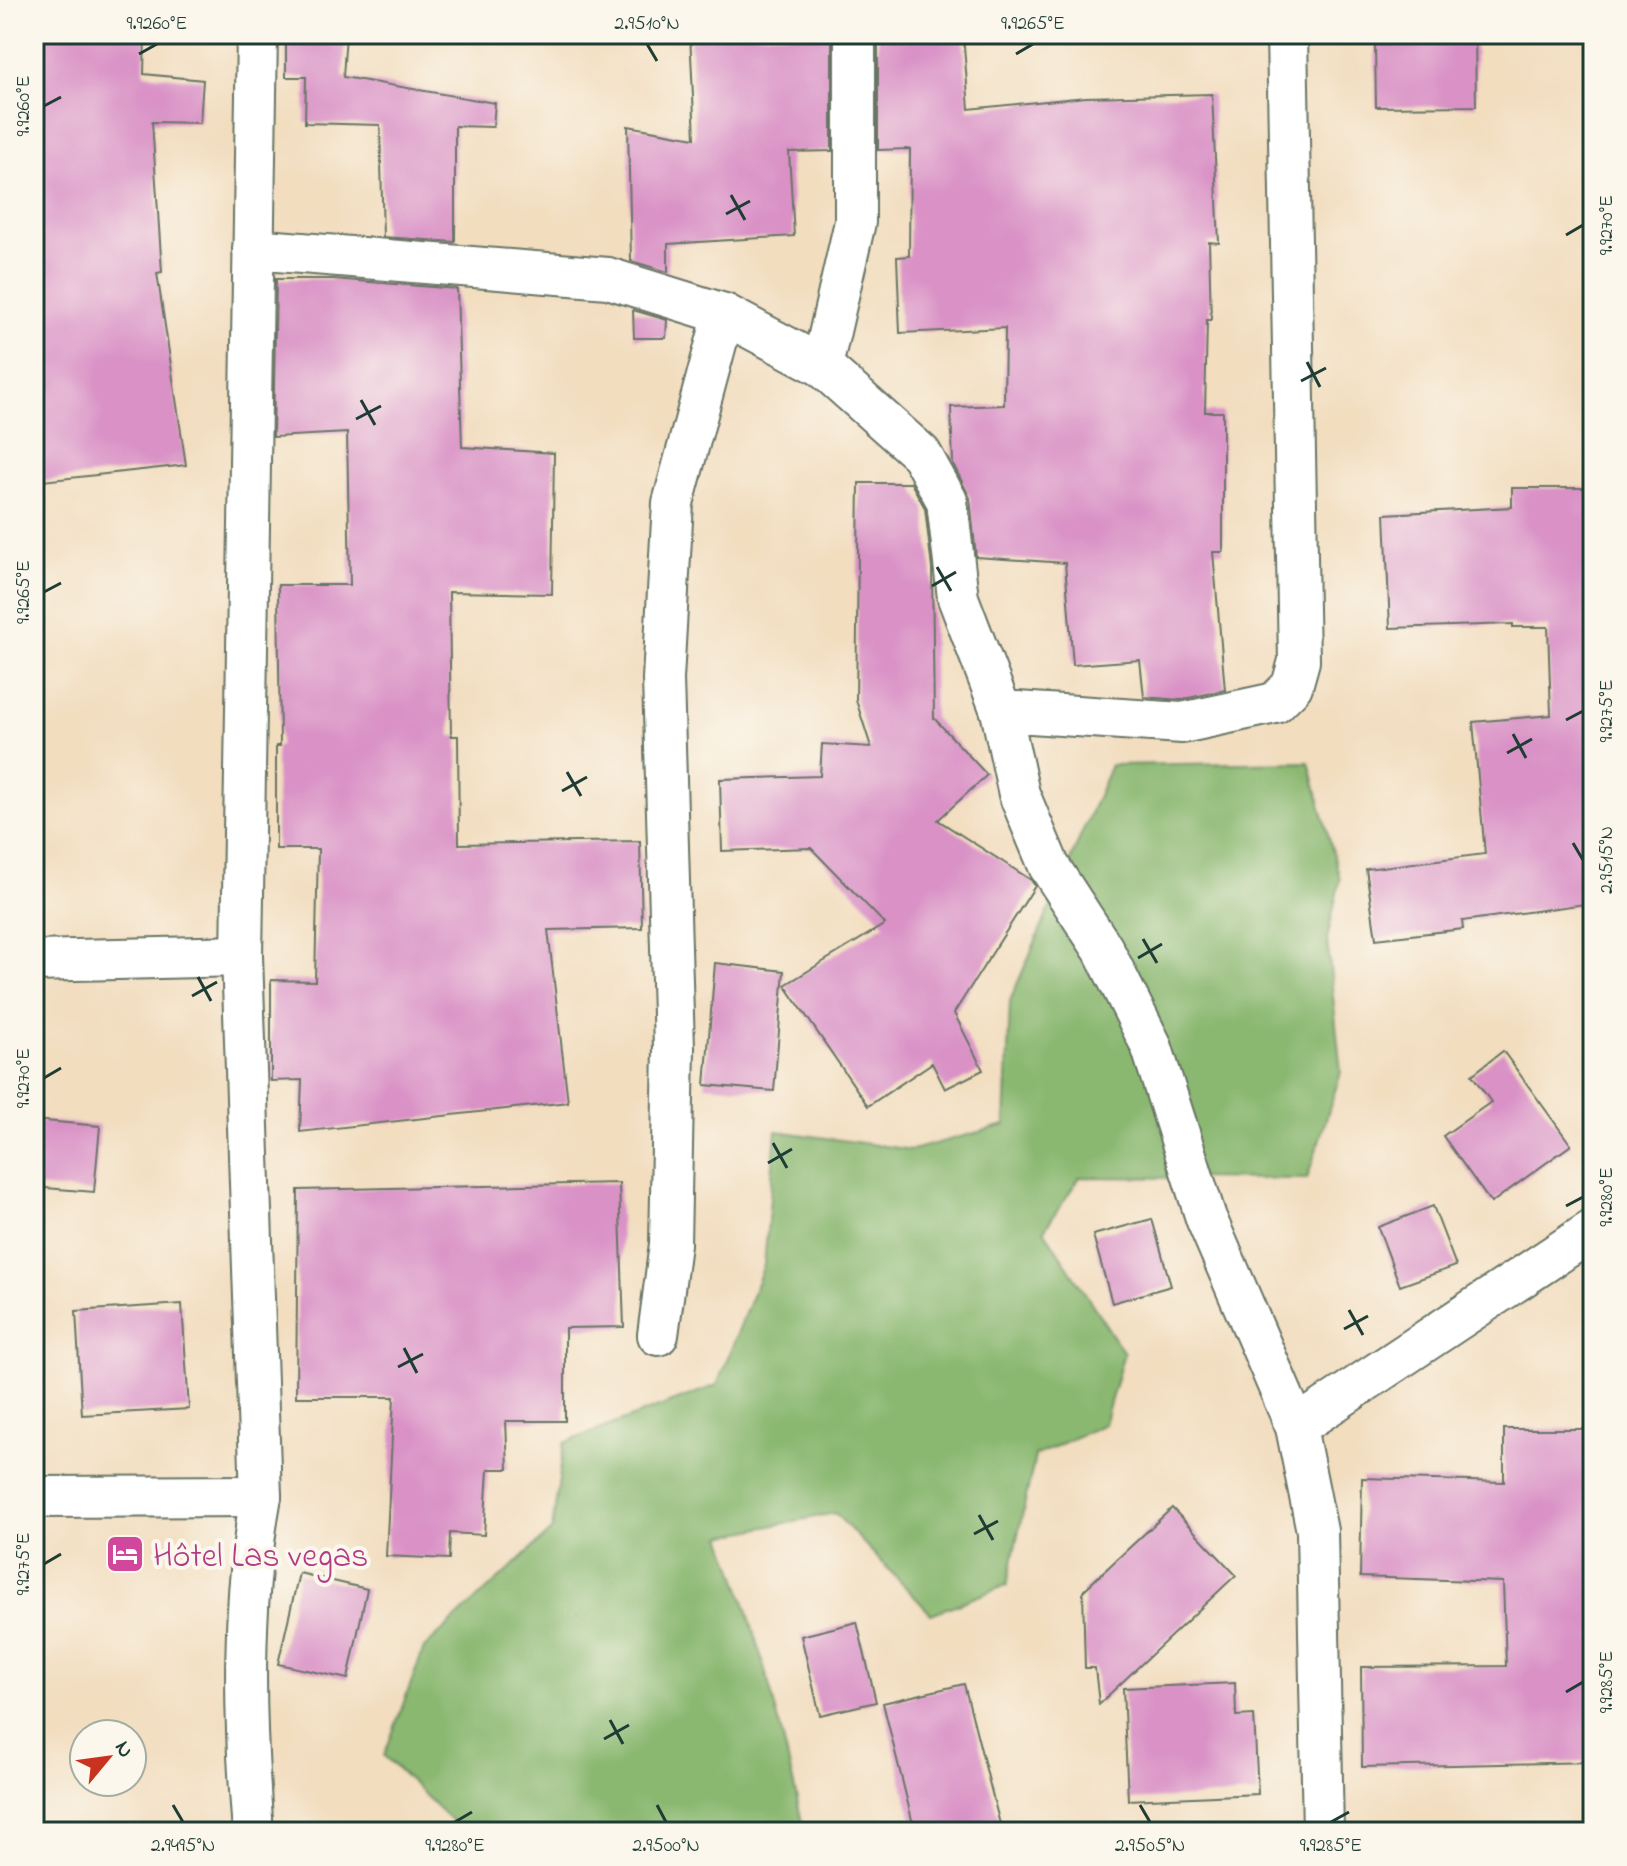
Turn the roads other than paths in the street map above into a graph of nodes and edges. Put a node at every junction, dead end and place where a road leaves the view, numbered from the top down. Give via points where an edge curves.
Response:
1 (257, 34) edge
2 (855, 34) edge
3 (1287, 34) edge
4 (253, 249) junction
5 (724, 314) junction
6 (822, 366) junction
7 (1001, 711) junction
8 (242, 956) junction
9 (34, 961) edge
10 (1593, 1230) edge
11 (658, 1335) dead end
12 (1296, 1427) junction
13 (261, 1496) junction
14 (34, 1497) edge
15 (253, 1832) edge
16 (1323, 1832) edge

1 - 4 street
2 - 6 street via 855,222
3 - 7 street via 1299,661 1292,686 1275,703 1182,723
4 - 5 street via 608,278
4 - 8 street
5 - 6 street
5 - 11 street via 673,503 663,679 674,1048 670,1244
6 - 7 street via 921,454 947,501 958,598
7 - 12 street via 1019,794 1049,866 1103,949 1151,1045 1206,1218
8 - 9 street
8 - 13 street
10 - 12 street
12 - 16 street via 1317,1531
13 - 14 street
13 - 15 street via 249,1565 246,1743

